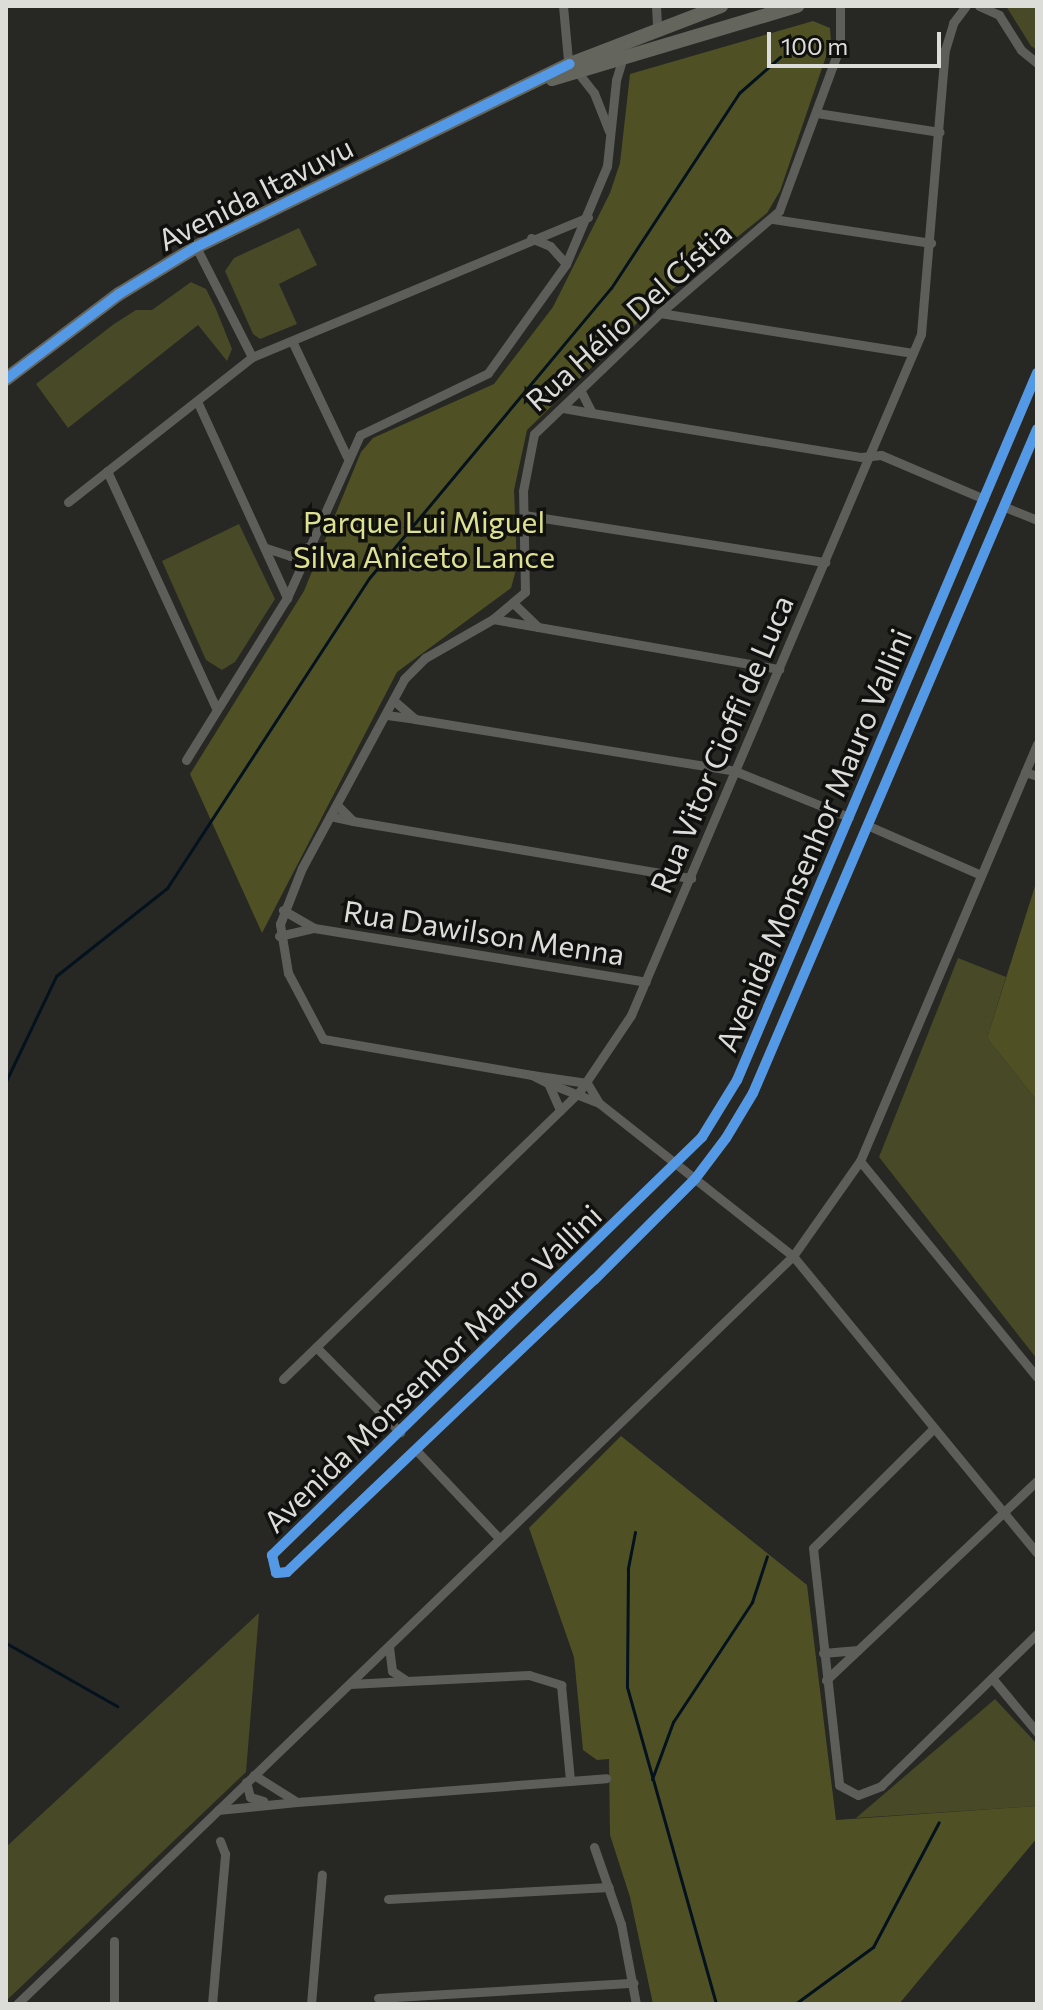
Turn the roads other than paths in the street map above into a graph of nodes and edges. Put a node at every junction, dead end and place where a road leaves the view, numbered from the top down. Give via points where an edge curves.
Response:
1 (563, 6) edge
2 (656, 6) edge
3 (721, 6) edge
4 (797, 6) edge
5 (840, 6) edge
6 (966, 6) edge
7 (979, 6) edge
8 (657, 28) junction
9 (623, 57) junction
10 (1036, 62) edge
11 (574, 70) junction
12 (817, 113) junction
13 (940, 132) junction
14 (610, 134) junction
15 (776, 215) junction
16 (588, 217) junction
17 (531, 238) junction
18 (931, 243) junction
19 (196, 247) junction
20 (566, 264) junction
21 (675, 301) junction
22 (660, 313) junction
23 (697, 318) junction
24 (292, 341) junction
25 (913, 353) junction
26 (252, 357) junction
27 (1037, 373) edge
28 (6, 379) edge
29 (581, 391) junction
30 (197, 401) junction
31 (563, 408) junction
32 (592, 413) junction
33 (1037, 429) edge
34 (870, 456) junction
35 (347, 457) junction
36 (107, 471) junction
37 (984, 499) junction
38 (68, 502) dead end
39 (1005, 507) junction
40 (524, 515) junction
41 (1037, 520) edge
42 (263, 545) junction
43 (310, 546) junction
44 (825, 562) junction
45 (287, 598) junction
46 (515, 605) junction
47 (493, 619) junction
48 (538, 627) junction
49 (779, 669) junction
50 (394, 701) junction
51 (217, 710) junction
52 (387, 715) junction
53 (415, 719) junction
54 (1037, 744) edge
55 (186, 760) dead end
56 (735, 771) junction
57 (1025, 772) junction
58 (1037, 776) edge
59 (337, 805) junction
60 (330, 816) junction
61 (849, 817) junction
62 (353, 821) junction
63 (869, 826) junction
64 (981, 875) junction
65 (691, 878) junction
66 (283, 910) junction
67 (314, 928) junction
68 (279, 936) junction
69 (646, 982) junction
70 (532, 1075) junction
71 (548, 1083) junction
72 (587, 1083) junction
73 (575, 1096) junction
74 (599, 1103) junction
75 (560, 1110) junction
76 (860, 1161) junction
77 (678, 1166) junction
78 (695, 1179) junction
79 (793, 1256) junction
80 (316, 1347) junction
81 (1037, 1377) edge
82 (283, 1379) dead end
83 (934, 1428) junction
84 (400, 1432) junction
85 (415, 1449) junction
86 (1037, 1481) edge
87 (1005, 1512) junction
88 (499, 1538) junction
89 (1037, 1553) edge
90 (1037, 1634) edge
91 (389, 1645) junction
92 (858, 1650) junction
93 (823, 1653) junction
94 (375, 1659) junction
95 (392, 1671) junction
96 (992, 1678) junction
97 (826, 1680) junction
98 (407, 1681) junction
99 (350, 1684) junction
100 (1037, 1732) edge
101 (254, 1775) junction
102 (606, 1778) dead end
103 (570, 1780) junction
104 (246, 1782) junction
105 (297, 1802) junction
106 (272, 1803) junction
107 (218, 1810) junction
108 (220, 1841) dead end
109 (594, 1847) dead end
110 (322, 1874) dead end
111 (609, 1887) junction
112 (388, 1899) dead end
113 (114, 1941) dead end
114 (634, 1983) junction
115 (378, 1998) dead end
116 (17, 2004) edge
117 (114, 2004) edge
118 (212, 2004) edge
119 (311, 2004) edge
120 (636, 2004) edge

1 - 11 street via 564,49
2 - 8 street
3 - 8 main road, Avenida Itavuvu
4 - 9 main road, Avenida Itavuvu
5 - 12 street, Rua Hélio Del Cístia via 842,36
6 - 13 street, Rua Vitor Cioffi de Luca via 953,23 945,50
7 - 10 street via 999,15
8 - 9 main road via 651,41
8 - 11 main road, Avenida Itavuvu
9 - 11 main road, Avenida Itavuvu
9 - 14 street
11 - 14 street via 594,93
11 - 19 main road, Avenida Itavuvu
12 - 13 street
12 - 15 street, Rua Hélio Del Cístia
13 - 18 street, Rua Vitor Cioffi de Luca
14 - 16 street via 607,166
15 - 18 street via 795,223
15 - 21 street, Rua Hélio Del Cístia
16 - 17 street
16 - 20 street
17 - 20 street via 550,246
17 - 24 street
18 - 25 street, Rua Vitor Cioffi de Luca via 925,315
19 - 26 street
19 - 28 main road, Avenida Itavuvu via 119,294
20 - 35 street via 488,373 370,427
21 - 22 street, Rua Hélio Del Cístia
21 - 23 street
22 - 23 street
22 - 29 street, Rua Hélio Del Cístia
23 - 25 street
24 - 26 street
24 - 35 street
25 - 34 street, Rua Vitor Cioffi de Luca
26 - 30 street
27 - 37 street, Avenida Monsenhor Mauro Vallini
29 - 31 street, Rua Hélio Del Cístia
29 - 32 street
30 - 36 street
30 - 42 street
31 - 32 street
31 - 40 street, Rua Hélio Del Cístia via 529,444
32 - 34 street
33 - 39 street, Avenida Monsenhor Mauro Vallini
34 - 37 street via 881,455
34 - 44 street, Rua Vitor Cioffi de Luca
35 - 43 street
36 - 38 street
36 - 51 street
37 - 61 street, Avenida Monsenhor Mauro Vallini
39 - 41 street
39 - 63 street, Avenida Monsenhor Mauro Vallini
40 - 44 street
40 - 46 street, Rua Hélio Del Cístia via 527,583
42 - 43 street via 282,556
42 - 45 street
43 - 45 street
44 - 49 street, Rua Vitor Cioffi de Luca
45 - 51 street
46 - 47 street
46 - 48 street
47 - 48 street
47 - 50 street via 414,666
48 - 49 street
49 - 56 street, Rua Vitor Cioffi de Luca
50 - 52 street
50 - 53 street
51 - 55 street
52 - 53 street
52 - 59 street
53 - 56 street
54 - 57 street
56 - 61 street
56 - 65 street, Rua Vitor Cioffi de Luca
57 - 58 street
57 - 64 street
59 - 60 street
59 - 62 street
60 - 62 street
60 - 66 street
61 - 77 street, Avenida Monsenhor Mauro Vallini via 737,1080
62 - 65 street
63 - 64 street
63 - 78 street, Avenida Monsenhor Mauro Vallini via 753,1093
64 - 76 street
65 - 69 street, Rua Vitor Cioffi de Luca
66 - 67 street, Rua Dawilson Menna
66 - 68 street
67 - 68 street, Rua Dawilson Menna
67 - 69 street, Rua Dawilson Menna
68 - 70 street via 288,973 318,1034 329,1042
69 - 72 street, Rua Vitor Cioffi de Luca via 619,1039
70 - 71 street
70 - 72 street
71 - 73 street
71 - 75 street
72 - 73 street, Rua Vitor Cioffi de Luca
72 - 74 street
73 - 74 street
73 - 75 street, Rua Vitor Cioffi de Luca
74 - 77 street
75 - 80 street, Rua Vitor Cioffi de Luca
76 - 79 street
76 - 81 street
77 - 78 street
77 - 84 street, Avenida Monsenhor Mauro Vallini
78 - 79 street
78 - 85 street, Avenida Monsenhor Mauro Vallini
79 - 83 street
79 - 88 street
80 - 82 street, Rua Vitor Cioffi de Luca
80 - 84 street
83 - 87 street
83 - 93 street via 813,1548
84 - 85 street, Avenida Monsenhor Mauro Vallini via 272,1555 271,1568 287,1572
85 - 88 street
86 - 87 street
87 - 89 street
87 - 92 street
88 - 91 street
90 - 96 street
91 - 94 street
91 - 95 street
92 - 93 street
92 - 97 street
93 - 97 street
94 - 95 street
94 - 99 street
95 - 98 street
96 - 97 street via 881,1786 858,1795 843,1790 836,1778
96 - 100 street
98 - 99 street
98 - 103 street via 529,1675 561,1685
99 - 101 street
101 - 104 street
101 - 105 street
102 - 103 street
103 - 105 street
104 - 106 street via 250,1797
104 - 107 street
105 - 106 street
106 - 107 street
107 - 116 street
108 - 118 street via 225,1854
109 - 111 street
110 - 119 street
111 - 112 street
111 - 114 street
113 - 117 street
114 - 115 street
114 - 120 street

